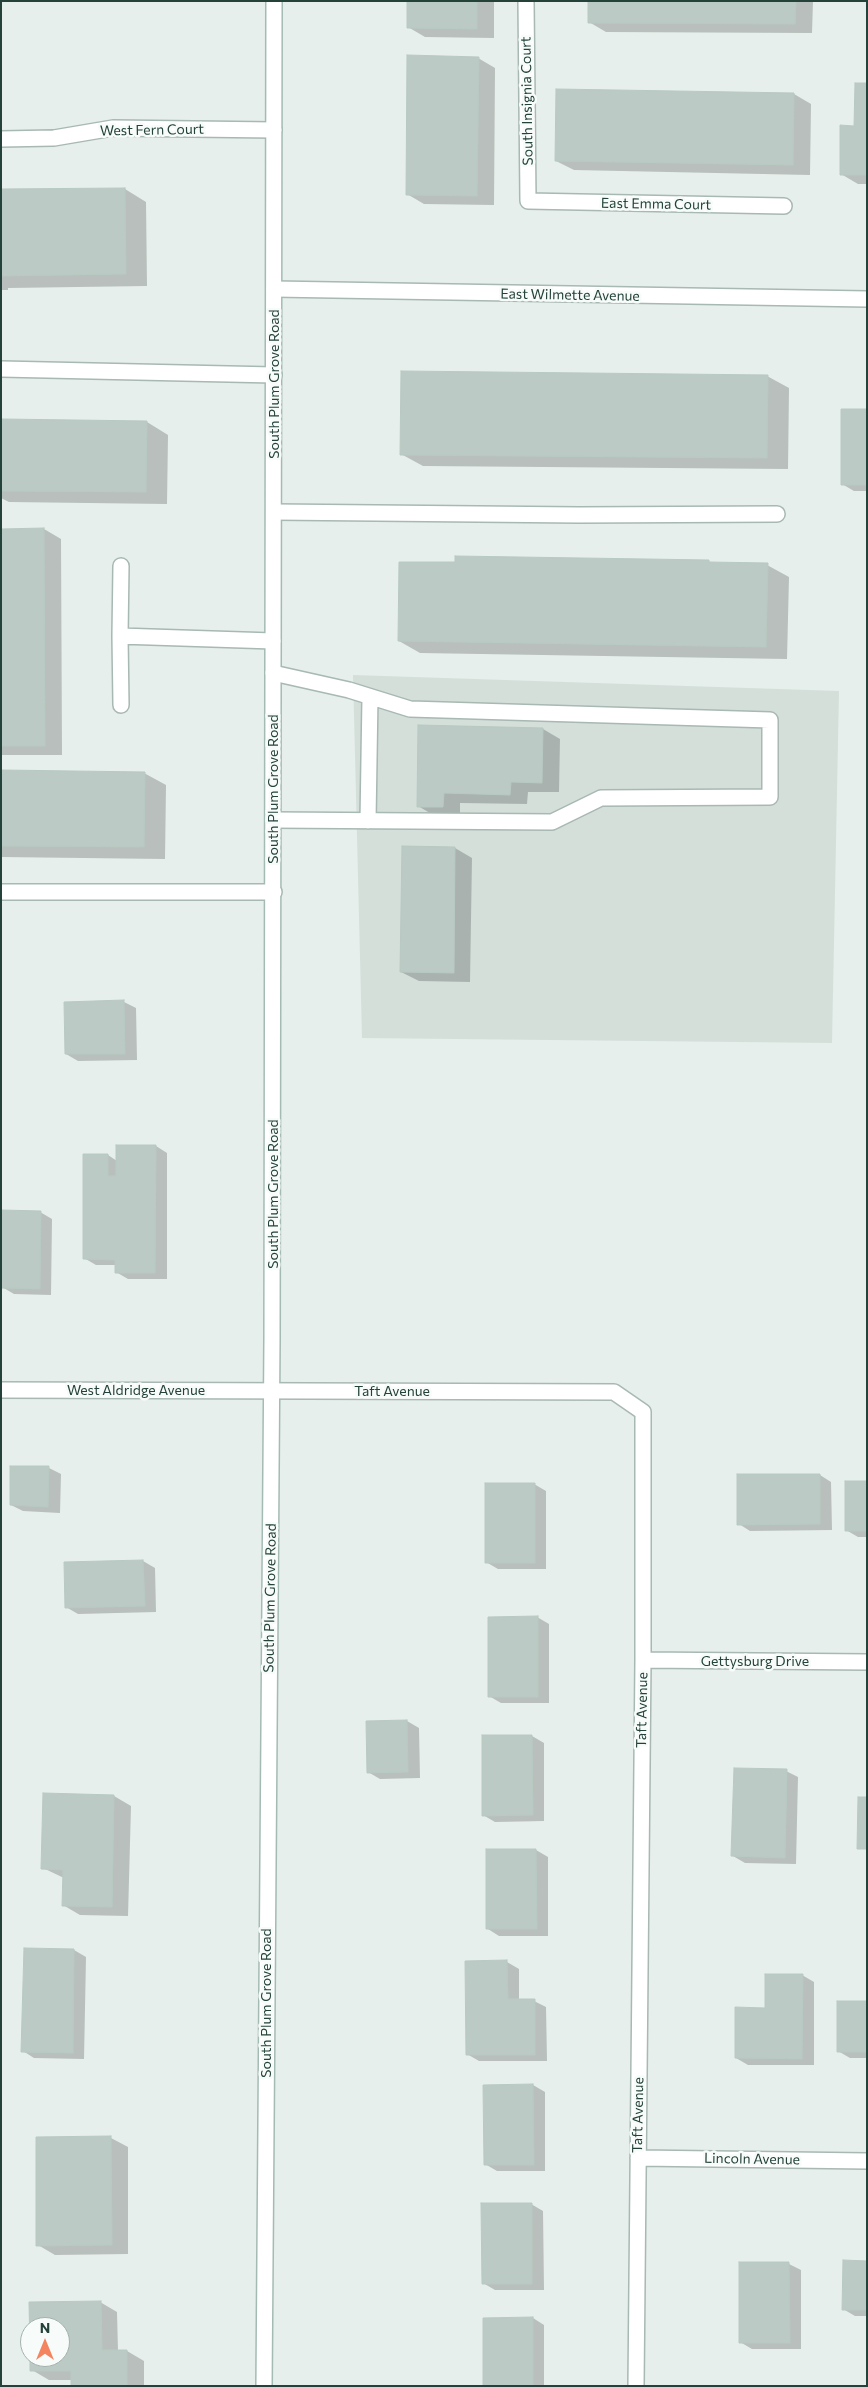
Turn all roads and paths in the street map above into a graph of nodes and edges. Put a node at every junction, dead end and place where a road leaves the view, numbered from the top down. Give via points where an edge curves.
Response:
1 (274, 1) edge
2 (526, 1) edge
3 (274, 130) junction
4 (1, 139) edge
5 (528, 201) joint
6 (784, 206) dead end
7 (274, 289) junction
8 (867, 299) edge
9 (1, 369) edge
10 (274, 375) junction
11 (274, 512) junction
12 (777, 514) dead end
13 (121, 566) dead end
14 (120, 636) junction
15 (273, 641) junction
16 (273, 673) junction
17 (370, 697) junction
18 (121, 705) dead end
19 (273, 820) junction
20 (368, 821) junction
21 (1, 892) edge
22 (274, 892) junction
23 (1, 1390) edge
24 (272, 1390) junction
25 (643, 1660) junction
26 (867, 1662) edge
27 (638, 2158) junction
28 (867, 2161) edge
29 (264, 2386) edge
30 (636, 2386) edge

1 - 3 street, South Plum Grove Road
2 - 5 street, South Insignia Court
3 - 4 street, West Fern Court via 113,128 54,138
3 - 7 street, South Plum Grove Road
5 - 6 street, East Emma Court
7 - 8 street, East Wilmette Avenue
7 - 10 street, South Plum Grove Road
9 - 10 street
10 - 11 street, South Plum Grove Road
11 - 12 street
11 - 15 street, South Plum Grove Road
13 - 14 street
14 - 15 street
14 - 18 street
15 - 16 street, South Plum Grove Road
16 - 17 street
16 - 19 street, South Plum Grove Road
17 - 20 street
17 - 20 street via 410,710 770,720 770,797 600,798 552,822
19 - 20 street
19 - 22 street, South Plum Grove Road
21 - 22 street
22 - 24 street, South Plum Grove Road
23 - 24 street, West Aldridge Avenue
24 - 25 street, Taft Avenue via 614,1392 643,1412
24 - 29 street, South Plum Grove Road
25 - 26 street, Gettysburg Drive
25 - 27 street, Taft Avenue
27 - 28 street, Lincoln Avenue
27 - 30 street, Taft Avenue

